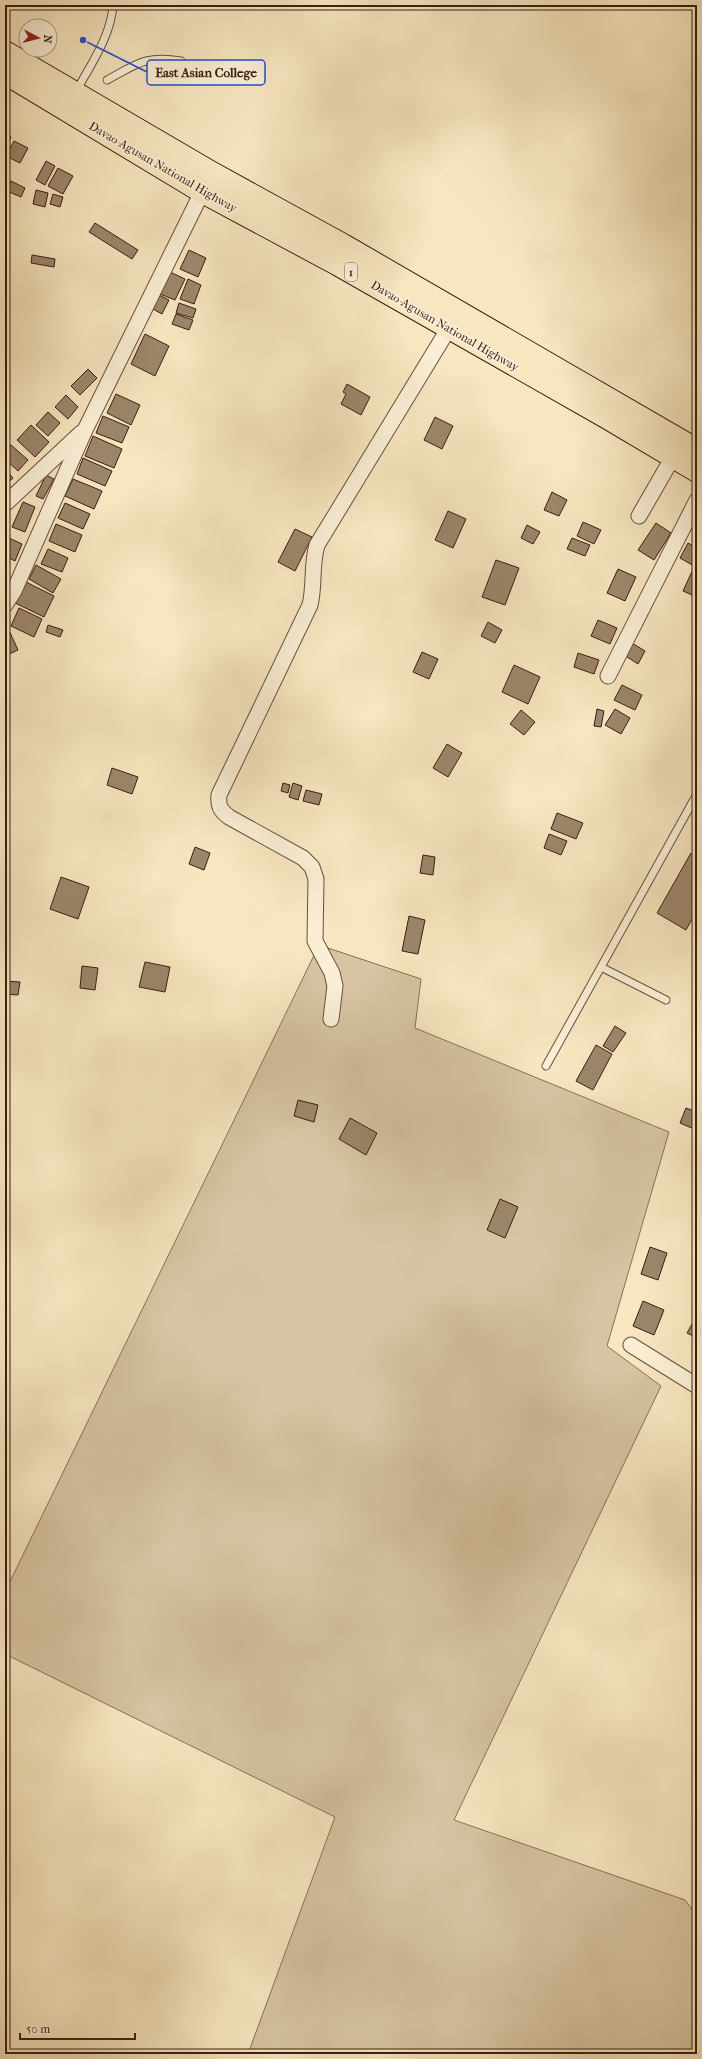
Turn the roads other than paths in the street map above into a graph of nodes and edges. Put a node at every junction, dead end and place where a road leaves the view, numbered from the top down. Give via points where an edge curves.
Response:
1 (113, 5) edge
2 (5, 52) edge
3 (181, 61) dead end
4 (5, 73) edge
5 (107, 80) dead end
6 (76, 93) junction
7 (115, 127) junction
8 (207, 182) junction
9 (462, 328) junction
10 (85, 430) junction
11 (697, 450) edge
12 (673, 457) junction
13 (697, 471) edge
14 (697, 500) edge
15 (5, 504) edge
16 (639, 516) dead end
17 (5, 605) edge
18 (608, 676) dead end
19 (697, 794) edge
20 (601, 967) junction
21 (666, 1000) dead end
22 (331, 1019) dead end
23 (546, 1066) dead end
24 (631, 1345) dead end
25 (697, 1386) edge

1 - 6 lane via 113,15 106,36
2 - 6 highway, Davao-Agusan National Highway / 1
3 - 5 lane via 149,59
4 - 7 highway, Davao-Agusan National Highway / 1
6 - 7 highway, Davao-Agusan National Highway / 1
7 - 8 highway, Davao-Agusan National Highway / 1
8 - 9 highway, Davao-Agusan National Highway / 1 via 337,264
8 - 10 street
9 - 11 highway, Davao-Agusan National Highway / 1
9 - 12 highway, Davao-Agusan National Highway / 1
9 - 22 street via 317,545 313,558 314,585 310,605 219,795 218,805 229,817 303,858 312,867 316,879 315,941 332,973 334,986
10 - 15 street
10 - 17 street via 14,592
12 - 13 highway, Davao-Agusan National Highway / 1
12 - 16 street
14 - 18 street
19 - 20 lane
20 - 21 lane
20 - 23 lane
24 - 25 street

